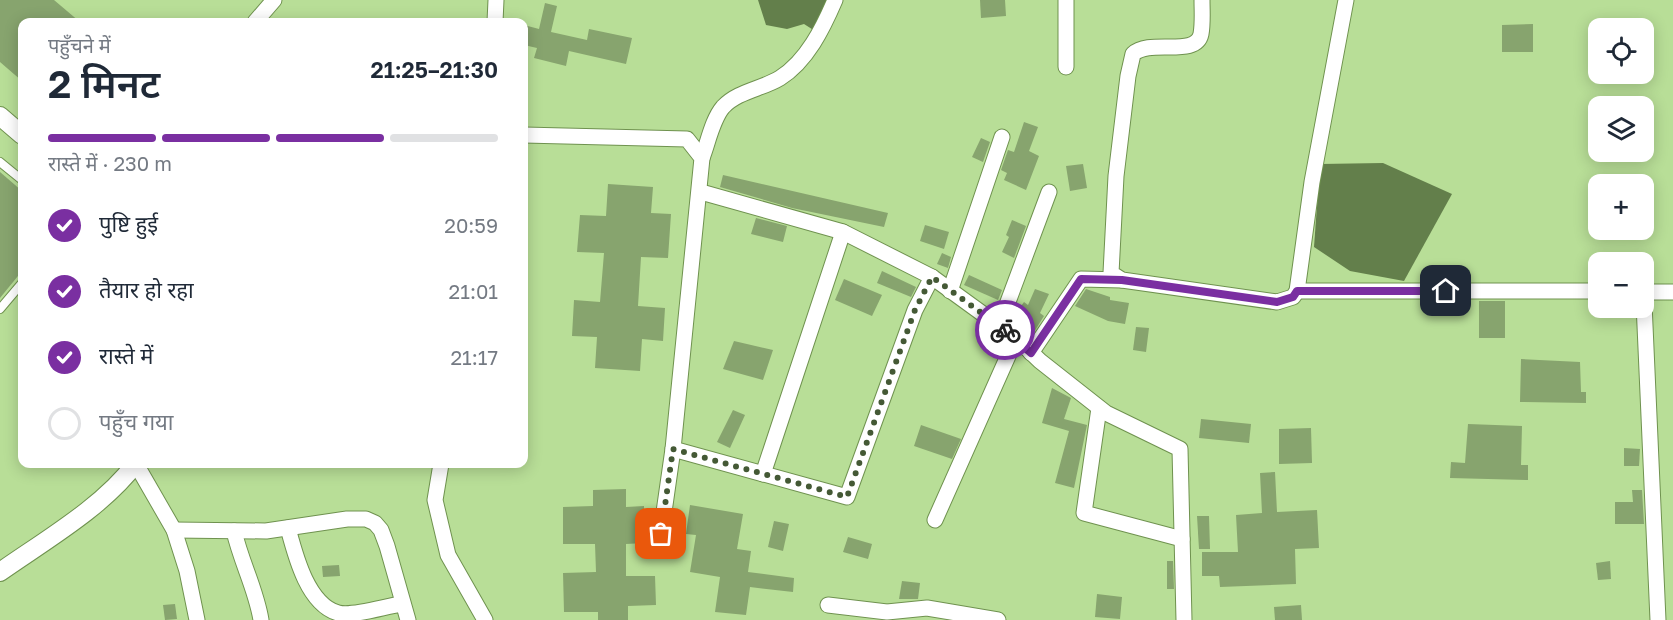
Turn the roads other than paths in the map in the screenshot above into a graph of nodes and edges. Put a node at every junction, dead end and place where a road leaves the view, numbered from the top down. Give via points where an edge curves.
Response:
1 (274, 0) edge
2 (496, 0) edge
3 (835, 0) edge
4 (1066, 0) edge
5 (1202, 0) edge
6 (1346, 0) edge
7 (258, 18) edge
8 (495, 18) edge
9 (1066, 67) dead end
10 (0, 116) edge
11 (18, 132) edge
12 (528, 135) edge
13 (1002, 137) dead end
14 (702, 158) junction
15 (0, 162) edge
16 (18, 177) edge
17 (701, 192) junction
18 (1048, 192) dead end
19 (843, 232) junction
20 (932, 277) junction
21 (1122, 280) junction
22 (18, 288) edge
23 (951, 291) junction
24 (1297, 291) junction
25 (1588, 291) edge
26 (1654, 292) edge
27 (1673, 292) edge
28 (0, 309) edge
29 (1645, 318) edge
30 (999, 326) junction
31 (1016, 338) junction
32 (1031, 353) junction
33 (1099, 408) junction
34 (673, 449) junction
35 (133, 468) edge
36 (138, 468) edge
37 (440, 468) edge
38 (763, 474) junction
39 (935, 520) dead end
40 (288, 528) junction
41 (174, 530) junction
42 (234, 531) junction
43 (661, 534) dead end
44 (1182, 539) junction
45 (0, 572) edge
46 (402, 604) junction
47 (828, 604) dead end
48 (197, 620) edge
49 (261, 620) edge
50 (408, 620) edge
51 (485, 620) edge
52 (998, 620) edge
53 (1184, 620) edge
54 (1658, 620) edge

1 - 7 street
2 - 8 street
3 - 14 street via 823,28 793,66 780,78 725,105
4 - 9 street
5 - 21 street via 1198,41 1184,47 1139,48 1130,63 1116,176 1111,264 1111,273
6 - 24 street via 1312,182
10 - 11 street
12 - 14 street via 687,139
13 - 23 street
14 - 17 street
15 - 16 lane
17 - 19 street
17 - 34 street
18 - 30 street
19 - 20 street
19 - 38 street
20 - 23 street
20 - 38 street via 915,310 847,497
21 - 24 street via 1277,302 1293,297
21 - 32 street via 1081,279
22 - 28 lane
23 - 30 street
24 - 25 street
26 - 27 street
29 - 54 street
30 - 31 street
31 - 32 street
31 - 39 street
32 - 33 street
33 - 44 street via 1180,449
33 - 44 street via 1084,513
34 - 38 street
34 - 43 street
35 - 45 street via 67,525
36 - 41 street
37 - 51 street via 435,500 448,555
40 - 42 street
40 - 46 street via 303,577 333,610 347,613
40 - 46 street via 347,519 375,523 387,546
41 - 42 street
41 - 48 street
42 - 49 street via 256,590
44 - 53 street
46 - 50 street
47 - 52 street via 887,612 927,609

